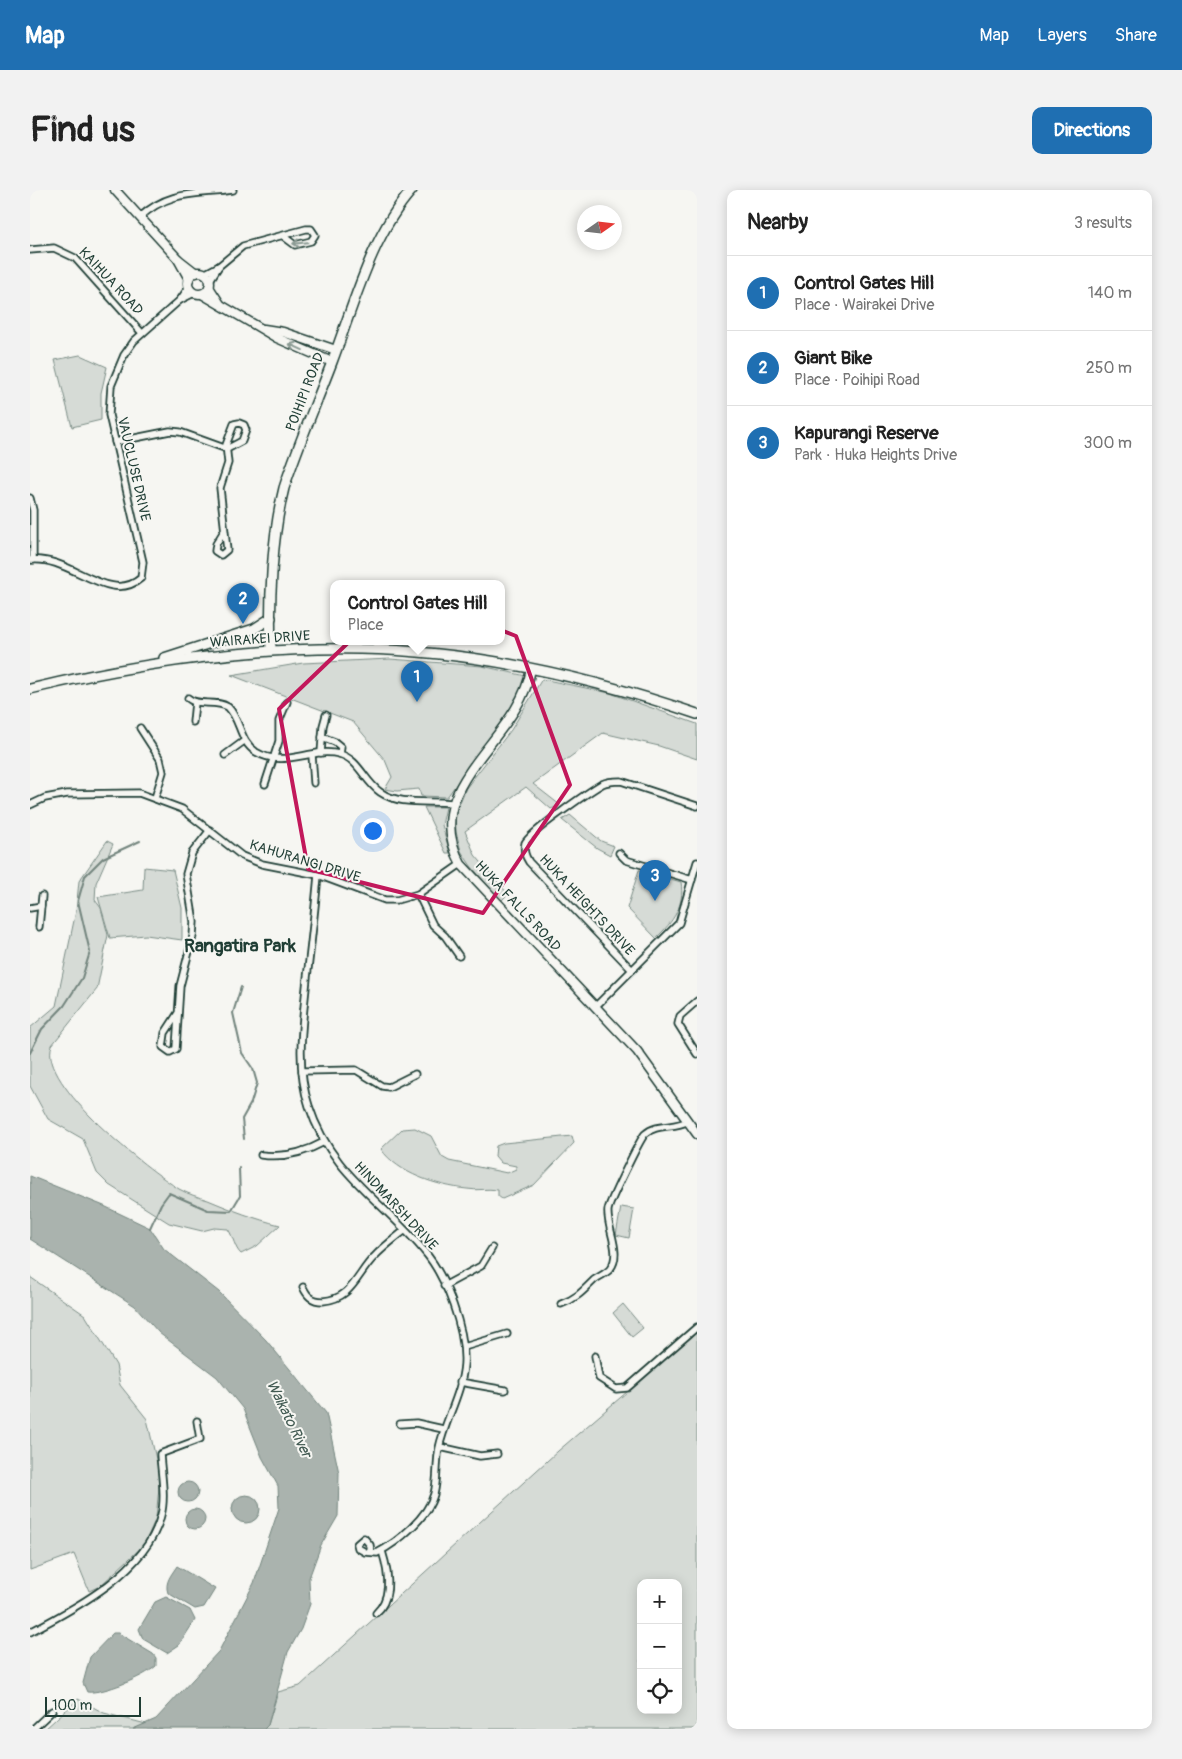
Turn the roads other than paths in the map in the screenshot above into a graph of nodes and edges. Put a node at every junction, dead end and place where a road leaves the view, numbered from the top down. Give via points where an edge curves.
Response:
1 (116, 190) edge
2 (233, 190) edge
3 (412, 190) edge
4 (140, 217) junction
5 (283, 236) junction
6 (30, 250) edge
7 (178, 259) junction
8 (205, 278) junction
9 (193, 288) junction
10 (220, 304) junction
11 (262, 329) junction
12 (142, 333) junction
13 (336, 350) junction
14 (332, 362) junction
15 (114, 442) junction
16 (227, 450) junction
17 (30, 498) edge
18 (224, 531) dead end
19 (32, 560) edge
20 (271, 618) junction
21 (270, 650) junction
22 (142, 665) junction
23 (531, 669) junction
24 (30, 690) edge
25 (188, 698) dead end
26 (195, 702) junction
27 (287, 702) dead end
28 (697, 714) edge
29 (326, 715) dead end
30 (193, 722) dead end
31 (140, 728) dead end
32 (322, 737) junction
33 (244, 741) junction
34 (320, 753) junction
35 (340, 754) junction
36 (225, 755) dead end
37 (312, 755) junction
38 (274, 758) junction
39 (314, 783) dead end
40 (265, 784) dead end
41 (155, 798) junction
42 (452, 802) junction
43 (30, 805) edge
44 (697, 806) edge
45 (210, 830) junction
46 (619, 853) dead end
47 (697, 862) edge
48 (461, 864) junction
49 (318, 875) junction
50 (692, 880) junction
51 (418, 894) junction
52 (42, 896) dead end
53 (41, 906) junction
54 (30, 908) edge
55 (38, 927) dead end
56 (460, 956) dead end
57 (632, 970) junction
58 (697, 1001) edge
59 (596, 1006) junction
60 (178, 1013) junction
61 (697, 1054) edge
62 (302, 1071) junction
63 (416, 1074) dead end
64 (688, 1121) junction
65 (697, 1134) edge
66 (324, 1142) junction
67 (261, 1155) dead end
68 (404, 1231) junction
69 (492, 1248) dead end
70 (444, 1286) junction
71 (303, 1287) dead end
72 (561, 1304) dead end
73 (697, 1327) edge
74 (507, 1334) dead end
75 (464, 1347) junction
76 (595, 1356) dead end
77 (460, 1382) junction
78 (505, 1390) dead end
79 (197, 1421) dead end
80 (400, 1424) dead end
81 (443, 1429) junction
82 (440, 1447) junction
83 (497, 1454) dead end
84 (382, 1551) junction
85 (371, 1552) dead end
86 (376, 1613) dead end
87 (30, 1632) edge
88 (52, 1710) dead end
89 (33, 1729) edge

1 - 4 street
2 - 4 street via 169,197 156,202
3 - 13 main road, POIHIPI ROAD via 386,229
4 - 7 street
5 -> 5 street via 309,229 315,235 311,241 295,245
5 - 8 street via 243,246
6 - 12 street, KAIHUA ROAD via 54,248 75,258
7 - 8 street
7 - 9 street
8 - 9 street
8 - 9 street
8 - 10 street
9 - 10 street
9 - 12 street, VAUCLUSE DRIVE
10 - 11 street
11 - 13 street via 283,332
14 -> 11 street
12 - 15 street, VAUCLUSE DRIVE via 124,355 111,386 109,415
13 - 14 main road, POIHIPI ROAD
14 - 20 main road, POIHIPI ROAD via 290,470 279,508
15 - 16 street via 170,431
15 - 19 street, VAUCLUSE DRIVE via 143,562 141,578 130,586 112,588 60,564
16 - 16 street via 242,441 246,430 244,425 239,423 231,428
16 - 18 street via 228,463 220,488
17 - 19 street via 34,510
20 - 21 main road, POIHIPI ROAD
20 - 22 main road via 254,629
21 - 22 main road, WAIRAKEI DRIVE
21 - 23 main road, WAIRAKEI DRIVE via 418,652
22 - 24 main road, WAIRAKEI DRIVE
23 - 28 main road, WAIRAKEI DRIVE via 623,691
23 - 42 street, HUKA FALLS ROAD via 524,694
25 - 26 street
26 - 30 street
26 - 33 street via 228,707
27 - 38 street via 279,721 279,741
29 - 32 street
31 - 41 street via 160,759 163,772
32 - 34 street
32 - 35 street via 341,747
33 - 36 street
33 - 38 street via 254,750
34 - 35 street
34 - 37 street
35 - 42 street via 358,766 372,785 388,796 402,800
37 - 38 street
37 - 39 street
38 - 40 street
41 - 43 street, KAHURANGI DRIVE via 139,793 87,792 45,798
41 - 45 street, KAHURANGI DRIVE via 182,809
42 - 48 street, HUKA FALLS ROAD via 449,829 454,852
44 - 57 street, HUKA HEIGHTS DRIVE via 622,781 609,782 560,813 526,842 525,856 529,862
45 - 49 street, KAHURANGI DRIVE via 242,856 262,864
45 - 60 street via 187,864 186,884 194,922 180,986
46 - 50 street via 626,860
47 - 50 street, HUKA HEIGHTS DRIVE
48 - 51 street, KAHURANGI DRIVE
48 - 59 street, HUKA FALLS ROAD
49 - 51 street, KAHURANGI DRIVE via 384,900
49 - 62 street, HINDMARSH DRIVE via 301,1036
50 - 57 street, HUKA HEIGHTS DRIVE via 679,924
51 - 56 street via 433,925
52 - 53 street
53 - 54 street
53 - 55 street
57 - 59 street, HUKA HEIGHTS DRIVE
58 - 61 street via 680,1016 678,1024
59 - 64 street, HUKA FALLS ROAD via 649,1065
60 - 60 street via 176,1049 170,1052 164,1047 164,1035
62 - 63 street via 356,1070 389,1087
62 - 66 street, HINDMARSH DRIVE via 308,1105
64 - 65 street, HUKA FALLS ROAD
64 - 72 street via 674,1127 653,1129 639,1141 608,1209 614,1262 610,1270 595,1279 581,1295
66 - 67 street via 298,1153 276,1157
66 - 68 street, HINDMARSH DRIVE via 350,1176
68 - 70 street, HINDMARSH DRIVE via 425,1251
68 - 71 street via 373,1258 356,1283 342,1296 318,1301 308,1297
69 - 70 street via 481,1266
70 - 75 street, HINDMARSH DRIVE via 459,1322
73 - 76 street via 627,1388 616,1389 599,1378
74 - 75 street
75 - 77 street, HINDMARSH DRIVE
77 - 78 street
77 - 81 street, HINDMARSH DRIVE
79 - 87 street via 200,1439 160,1454 162,1513 145,1549 93,1598
80 - 81 street
81 - 82 street, HINDMARSH DRIVE
82 - 83 street via 480,1456
82 - 84 street, HINDMARSH DRIVE via 431,1504 417,1523
84 - 85 street
84 - 86 street via 388,1573 384,1607
88 - 89 street

